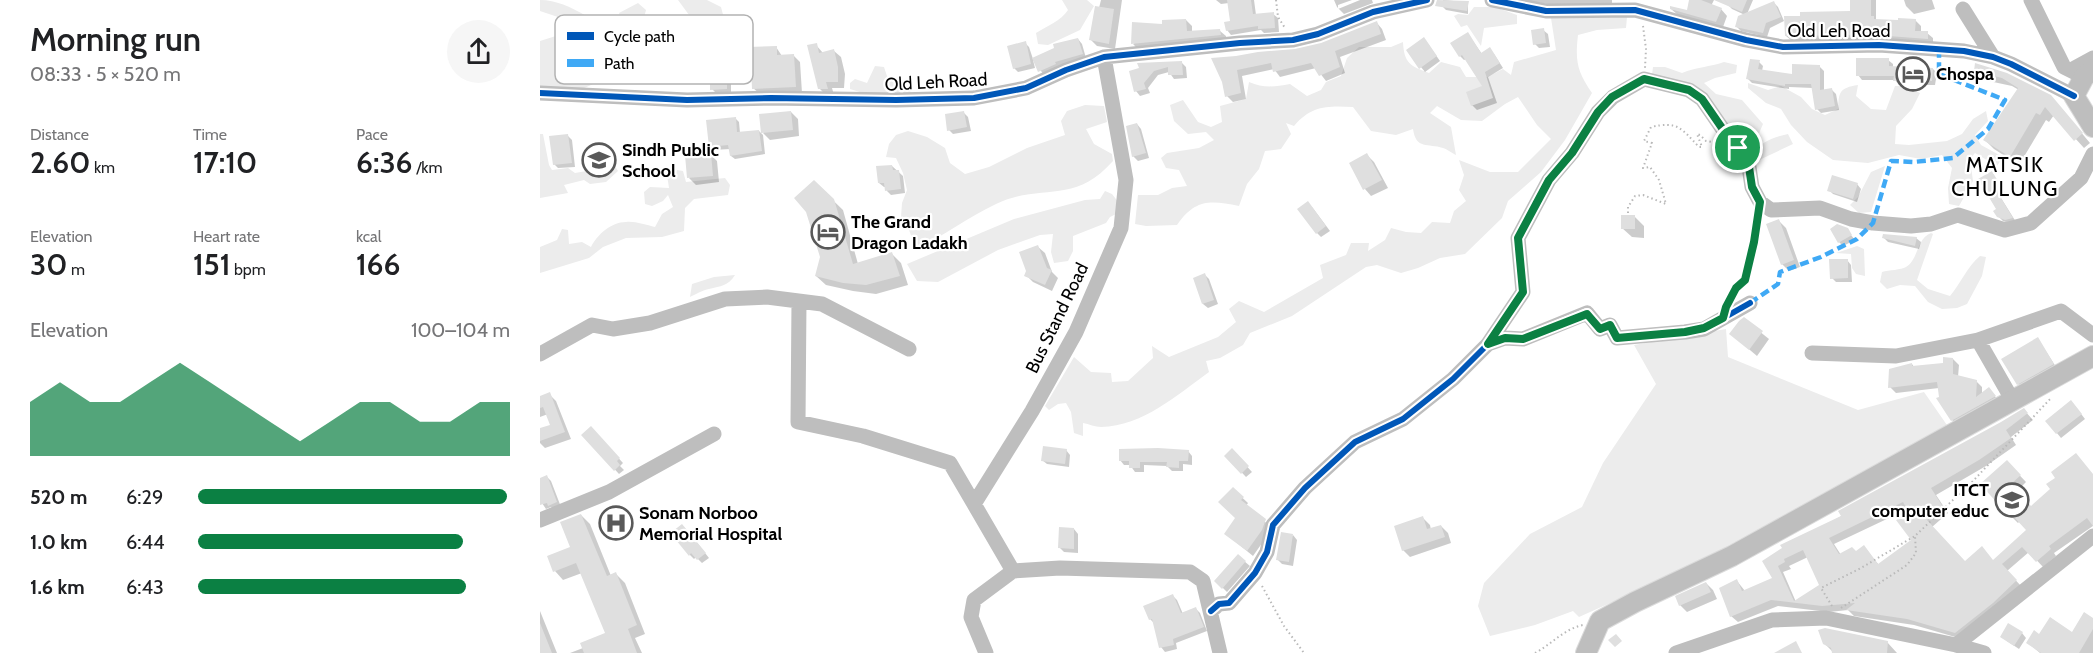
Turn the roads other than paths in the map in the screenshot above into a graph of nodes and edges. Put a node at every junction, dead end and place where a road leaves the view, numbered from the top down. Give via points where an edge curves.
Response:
1 (1425, 0) edge
2 (1492, 0) edge
3 (2031, 0) edge
4 (1639, 5) edge
5 (1963, 9) dead end
6 (1104, 57) junction
7 (1993, 57) junction
8 (2093, 58) edge
9 (2083, 72) edge
10 (540, 93) edge
11 (2074, 96) junction
12 (2093, 127) edge
13 (2093, 154) edge
14 (799, 301) junction
15 (1750, 303) dead end
16 (2093, 335) edge
17 (1978, 340) junction
18 (1488, 344) junction
19 (909, 349) dead end
20 (1812, 352) dead end
21 (540, 354) edge
22 (2093, 356) edge
23 (2013, 401) junction
24 (714, 434) dead end
25 (974, 504) junction
26 (540, 520) edge
27 (2093, 536) edge
28 (1013, 571) junction
29 (1211, 611) junction
30 (1956, 645) junction
31 (1585, 652) edge
32 (986, 653) edge
33 (1220, 653) edge
34 (1676, 653) edge
35 (1984, 653) edge

1 - 6 street, Old Leh Road via 1372,12 1293,40
2 - 4 street, Old Leh Road via 1546,11
3 - 9 street via 2064,67
4 - 7 street, Old Leh Road via 1746,40 1783,47 1879,45
5 - 7 street
6 - 10 street, Old Leh Road via 1026,88 974,98 687,100
6 - 25 street, Bus Stand Road via 1126,180 1121,228 1076,332
7 - 11 street, Old Leh Road
8 - 9 street
9 - 11 main road
11 - 12 main road
13 - 18 street via 2081,178 2031,223 2005,230 1958,215 1911,226 1873,224 1820,208 1771,210 1760,202 1752,187 1749,167 1702,99 1689,90 1644,79 1612,97 1549,180 1518,238 1523,292
14 - 19 street via 822,304
14 - 21 street via 767,297 724,299 650,323 613,329 592,325
14 - 25 street via 798,422 863,436 950,463
15 - 18 street via 1704,328 1685,332 1617,338 1610,325 1600,329 1587,314 1523,339 1505,338
16 - 17 street via 2061,310
17 - 20 street via 1896,356
17 - 23 street
18 - 29 street via 1453,379 1403,419 1355,442 1305,488 1273,525 1267,552 1255,573 1229,603 1218,604
22 - 23 main road
23 - 31 main road via 1732,556 1600,621
24 - 26 street via 609,492
25 - 28 street
27 - 30 street
28 - 29 street via 1060,568 1190,572 1203,581
28 - 32 street via 971,617
29 - 33 street
30 - 34 street via 1826,618 1772,620
30 - 35 street

